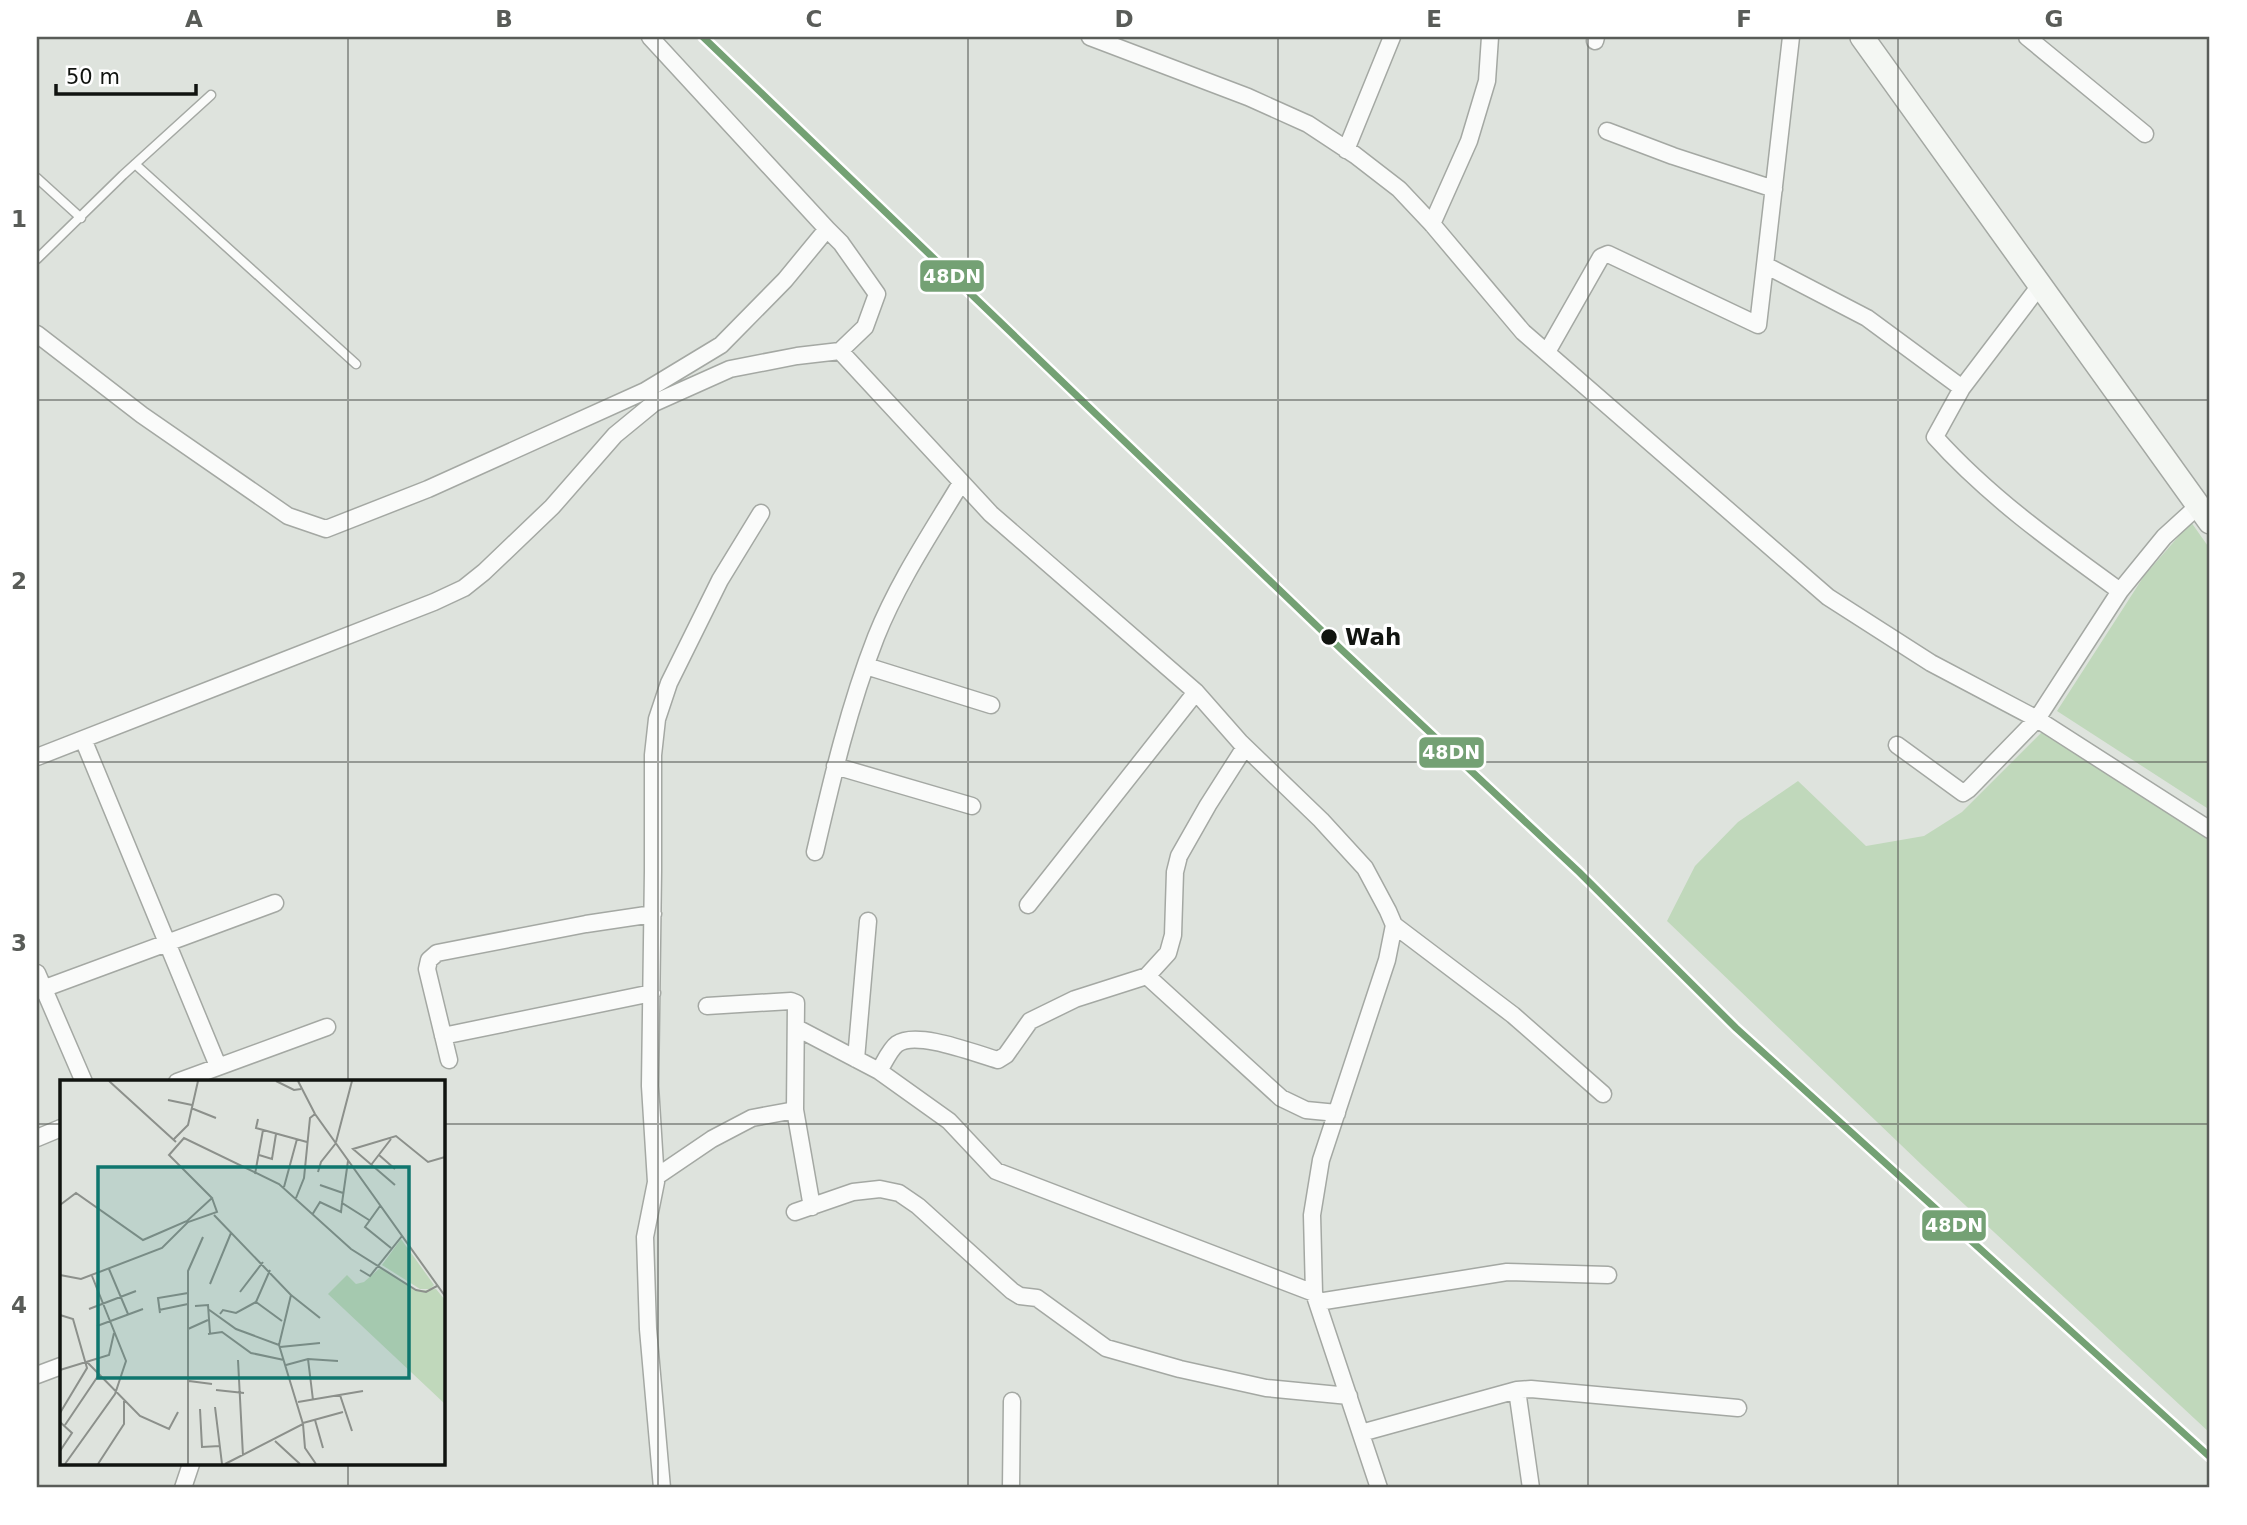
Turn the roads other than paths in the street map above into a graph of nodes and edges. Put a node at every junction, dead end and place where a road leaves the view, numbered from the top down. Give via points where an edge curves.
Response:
1 (650, 37) edge
2 (1090, 37) edge
3 (1138, 37) edge
4 (1392, 37) edge
5 (1490, 37) edge
6 (1791, 37) edge
7 (1862, 37) edge
8 (2027, 37) edge
9 (1135, 54) junction
10 (211, 95) dead end
11 (1607, 131) dead end
12 (2146, 134) dead end
13 (1346, 150) junction
14 (135, 164) junction
15 (37, 178) edge
16 (1774, 188) junction
17 (81, 218) junction
18 (1432, 224) junction
19 (827, 229) junction
20 (37, 259) edge
21 (1765, 265) junction
22 (2041, 284) junction
23 (37, 334) edge
24 (840, 351) junction
25 (1547, 352) junction
26 (356, 363) dead end
27 (1962, 388) junction
28 (961, 483) junction
29 (761, 513) dead end
30 (2204, 514) edge
31 (2120, 591) junction
32 (866, 666) junction
33 (1196, 692) junction
34 (991, 705) dead end
35 (2037, 719) junction
36 (83, 738) junction
37 (1897, 745) dead end
38 (1245, 747) junction
39 (37, 757) edge
40 (835, 766) junction
41 (972, 806) dead end
42 (2210, 830) edge
43 (815, 852) dead end
44 (275, 903) dead end
45 (1028, 905) dead end
46 (653, 914) junction
47 (868, 921) dead end
48 (1394, 925) junction
49 (169, 942) junction
50 (37, 973) edge
51 (1147, 976) junction
52 (40, 990) edge
53 (652, 993) junction
54 (707, 1006) dead end
55 (327, 1027) dead end
56 (797, 1028) junction
57 (443, 1036) junction
58 (856, 1059) junction
59 (449, 1060) dead end
60 (218, 1066) junction
61 (879, 1071) junction
62 (83, 1080) edge
63 (182, 1080) edge
64 (1603, 1094) dead end
65 (795, 1111) junction
66 (1336, 1113) junction
67 (60, 1128) edge
68 (37, 1138) edge
69 (656, 1177) junction
70 (812, 1207) junction
71 (796, 1212) dead end
72 (1608, 1275) dead end
73 (1316, 1298) junction
74 (60, 1366) edge
75 (37, 1375) edge
76 (1517, 1390) junction
77 (1349, 1396) junction
78 (1012, 1401) dead end
79 (1738, 1408) dead end
80 (1361, 1433) junction
81 (190, 1466) edge
82 (183, 1488) edge
83 (662, 1488) edge
84 (1011, 1488) edge
85 (1379, 1488) edge
86 (1531, 1488) edge

1 - 19 street
2 - 9 street
3 - 9 street
4 - 13 street
5 - 18 street via 1488,80 1469,141
6 - 16 street
7 - 22 main road
8 - 12 street
9 - 13 street via 1308,124
10 - 14 lane
11 - 16 street
13 - 18 street via 1399,189
14 - 17 lane
14 - 26 lane
15 - 17 lane
16 - 21 street
17 - 20 lane
18 - 25 street via 1523,332
19 - 23 street via 721,345 656,384 428,489 326,529 288,516 142,415
19 - 24 street via 877,294 865,327
21 - 25 street via 1758,325 1608,254 1601,257
21 - 27 street via 1867,318
22 - 27 street
22 - 30 main road
24 - 28 street
24 - 36 street via 730,369 654,403 615,435 552,507 464,588
25 - 35 street via 1828,597 1931,663
27 - 31 street via 1935,437 2037,532
28 - 32 street via 901,582
28 - 33 street
29 - 46 street via 720,580 669,683 657,719
30 - 31 street via 2164,537
31 - 35 street
32 - 34 street
32 - 40 street
33 - 38 street
33 - 45 street
35 - 37 street via 1963,793
35 - 42 street
36 - 39 street
36 - 49 street
38 - 48 street via 1365,868
38 - 51 street via 1179,856 1173,935 1168,953
40 - 41 street
40 - 43 street
44 - 49 street
46 - 53 street
46 - 57 street via 437,953 427,969
47 - 58 street
48 - 64 street via 1514,1015
48 - 66 street via 1387,960
49 - 52 street
49 - 60 street
50 - 52 street
51 - 61 street via 1042,1013 998,1060 908,1040 896,1044
51 - 66 street via 1281,1098 1306,1110
52 - 62 street
53 - 57 street
53 - 69 street via 650,1086
54 - 56 street via 791,1001 796,1003
55 - 60 street
56 - 58 street
56 - 65 street
57 - 59 street
58 - 61 street
60 - 63 street
61 - 73 street via 949,1121 996,1171
65 - 69 street via 752,1118
65 - 70 street
66 - 73 street via 1321,1160 1312,1215
67 - 68 street
69 - 83 street via 645,1237
70 - 71 street
70 - 77 street via 853,1192 880,1189 899,1193 1012,1291 1037,1298 1106,1348 1266,1388
72 - 73 street via 1507,1272
73 - 77 street
74 - 75 street
76 - 79 street
76 - 80 street
76 - 86 street
77 - 80 street
78 - 84 street
80 - 85 street
81 - 82 street

